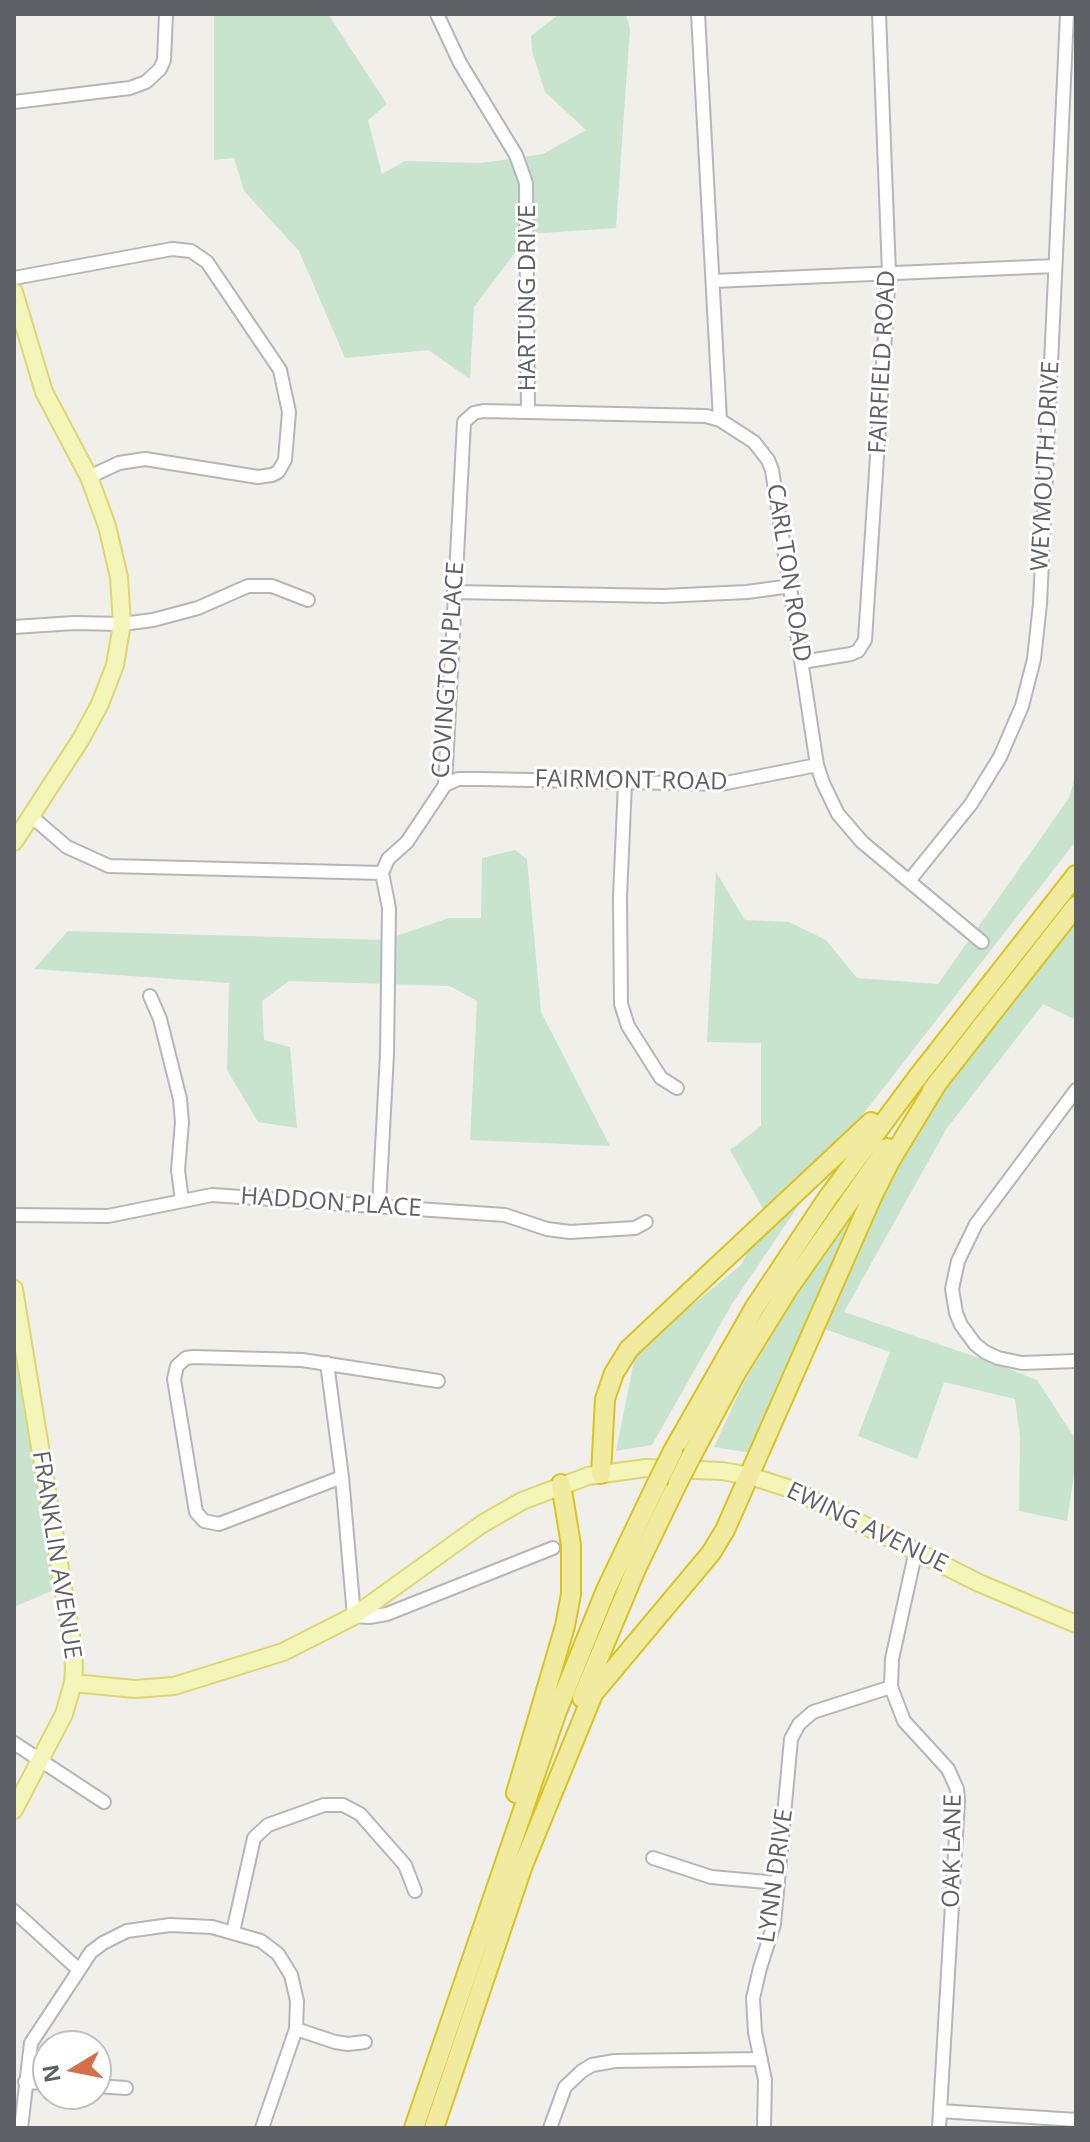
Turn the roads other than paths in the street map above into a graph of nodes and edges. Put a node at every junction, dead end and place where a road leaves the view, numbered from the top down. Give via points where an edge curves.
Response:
1 (166, 14) edge
2 (437, 14) edge
3 (698, 14) edge
4 (879, 14) edge
5 (1067, 14) edge
6 (14, 102) edge
7 (1055, 266) junction
8 (889, 273) junction
9 (14, 278) edge
10 (713, 281) junction
11 (14, 292) edge
12 (528, 412) junction
13 (720, 420) junction
14 (89, 477) junction
15 (791, 586) junction
16 (454, 592) junction
17 (308, 600) dead end
18 (122, 624) junction
19 (14, 627) edge
20 (802, 662) junction
21 (817, 765) junction
22 (625, 783) junction
23 (445, 785) junction
24 (31, 816) junction
25 (14, 842) edge
26 (382, 873) junction
27 (1076, 875) edge
28 (909, 881) junction
29 (1076, 906) edge
30 (982, 942) dead end
31 (150, 996) dead end
32 (916, 1079) junction
33 (938, 1082) junction
34 (677, 1088) dead end
35 (1076, 1090) edge
36 (182, 1201) junction
37 (379, 1205) junction
38 (14, 1215) edge
39 (646, 1222) dead end
40 (14, 1289) edge
41 (1076, 1361) edge
42 (327, 1363) junction
43 (438, 1381) dead end
44 (601, 1474) junction
45 (750, 1476) junction
46 (342, 1477) junction
47 (561, 1484) junction
48 (553, 1548) dead end
49 (916, 1550) junction
50 (354, 1616) junction
51 (1076, 1624) edge
52 (73, 1683) junction
53 (891, 1687) junction
54 (14, 1743) edge
55 (42, 1760) junction
56 (104, 1802) dead end
57 (14, 1810) edge
58 (653, 1858) dead end
59 (521, 1870) junction
60 (778, 1883) junction
61 (415, 1891) dead end
62 (14, 1911) edge
63 (233, 1932) junction
64 (79, 1970) junction
65 (296, 2029) junction
66 (447, 2031) junction
67 (365, 2042) dead end
68 (761, 2059) junction
69 (25, 2082) junction
70 (32, 2082) edge
71 (112, 2087) edge
72 (126, 2088) dead end
73 (940, 2111) junction
74 (1076, 2120) edge
75 (21, 2128) edge
76 (262, 2128) edge
77 (414, 2128) edge
78 (434, 2128) edge
79 (550, 2128) edge
80 (764, 2128) edge
81 (939, 2128) edge

1 - 6 street via 164,60 146,82
2 - 12 street, HARTUNG DRIVE via 516,155 526,183
3 - 10 street
4 - 8 street, FAIRFIELD ROAD
5 - 7 street, WEYMOUTH DRIVE
7 - 8 street
7 - 28 street, WEYMOUTH DRIVE via 1040,604 1029,683 985,784
8 - 10 street
8 - 20 street, FAIRFIELD ROAD via 865,640 851,654
9 - 14 street via 172,249 191,251 207,262 280,370 289,412 285,460 278,472 258,477 145,459 119,463
10 - 13 street
11 - 14 main road via 44,392
12 - 13 street, HARTUNG DRIVE
12 - 16 street, COVINGTON PLACE via 483,411 464,422
13 - 15 street, CARLTON ROAD via 754,442 768,460
14 - 18 main road via 114,551
15 - 16 street via 663,596
15 - 20 street, CARLTON ROAD
16 - 23 street, COVINGTON PLACE
17 - 18 street via 272,586 248,586 176,615
18 - 19 street
18 - 24 main road via 115,665 100,704
20 - 21 street, CARLTON ROAD
21 - 22 street, FAIRMONT ROAD via 741,782
21 - 28 street, CARLTON ROAD via 829,798 849,829
22 - 23 street, FAIRMONT ROAD via 458,779
22 - 34 street via 621,1004 628,1026 661,1078
23 - 26 street, COVINGTON PLACE
24 - 25 main road
24 - 26 street via 67,847 109,866
26 - 37 street via 389,908
27 - 32 highway
28 - 30 street, CARLTON ROAD
29 - 33 highway
31 - 36 street via 180,1099
32 - 44 highway via 629,1349 605,1399
32 - 66 highway, bridge via 773,1280 658,1481 568,1681
33 - 45 highway via 876,1188
33 - 59 highway, bridge via 788,1289 693,1453 592,1672
35 - 41 street via 976,1224 958,1261 952,1289 961,1325 985,1352 1009,1362
36 - 37 street, HADDON PLACE via 212,1195
36 - 38 street, HADDON PLACE via 108,1216
37 - 39 street, HADDON PLACE via 505,1215 570,1232 635,1228
40 - 52 main road, FRANKLIN AVENUE via 73,1648
42 - 43 street
42 - 46 street
42 - 46 street via 193,1357 177,1366 174,1379 196,1512 204,1521 219,1524
44 - 45 main road, EWING AVENUE via 676,1468
44 - 47 main road, EWING AVENUE
45 - 49 main road, EWING AVENUE via 810,1496
45 - 59 highway via 711,1553 593,1694
46 - 50 street
47 - 50 main road, EWING AVENUE via 482,1524
47 - 66 highway via 573,1562 569,1611
48 - 50 street, EWING AVENUE via 387,1614
49 - 51 main road, EWING AVENUE
49 - 53 street, OAK LANE via 892,1659
50 - 52 main road, EWING AVENUE via 283,1652 197,1681 135,1689
52 - 55 main road, FRANKLIN AVENUE
53 - 60 street, LYNN DRIVE via 813,1712 794,1731
53 - 73 street, OAK LANE via 904,1721 948,1769 957,1789
54 - 55 street
55 - 56 street
55 - 57 main road, FRANKLIN AVENUE
58 - 60 street via 711,1877
59 - 78 highway
60 - 68 street, LYNN DRIVE via 774,1924 753,1998
61 - 63 street via 405,1865 360,1814 343,1805 324,1805 268,1825 254,1838
62 - 64 street
63 - 64 street via 170,1925 127,1931 91,1952
63 - 65 street via 261,1941 285,1963 295,1988
64 - 69 street via 35,2034
65 - 67 street via 335,2042
65 - 76 street
66 - 77 highway
68 - 79 street via 592,2065 565,2087
68 - 80 street, LYNN DRIVE
69 - 70 street
69 - 75 street
71 - 72 street
73 - 74 street
73 - 81 street, OAK LANE

